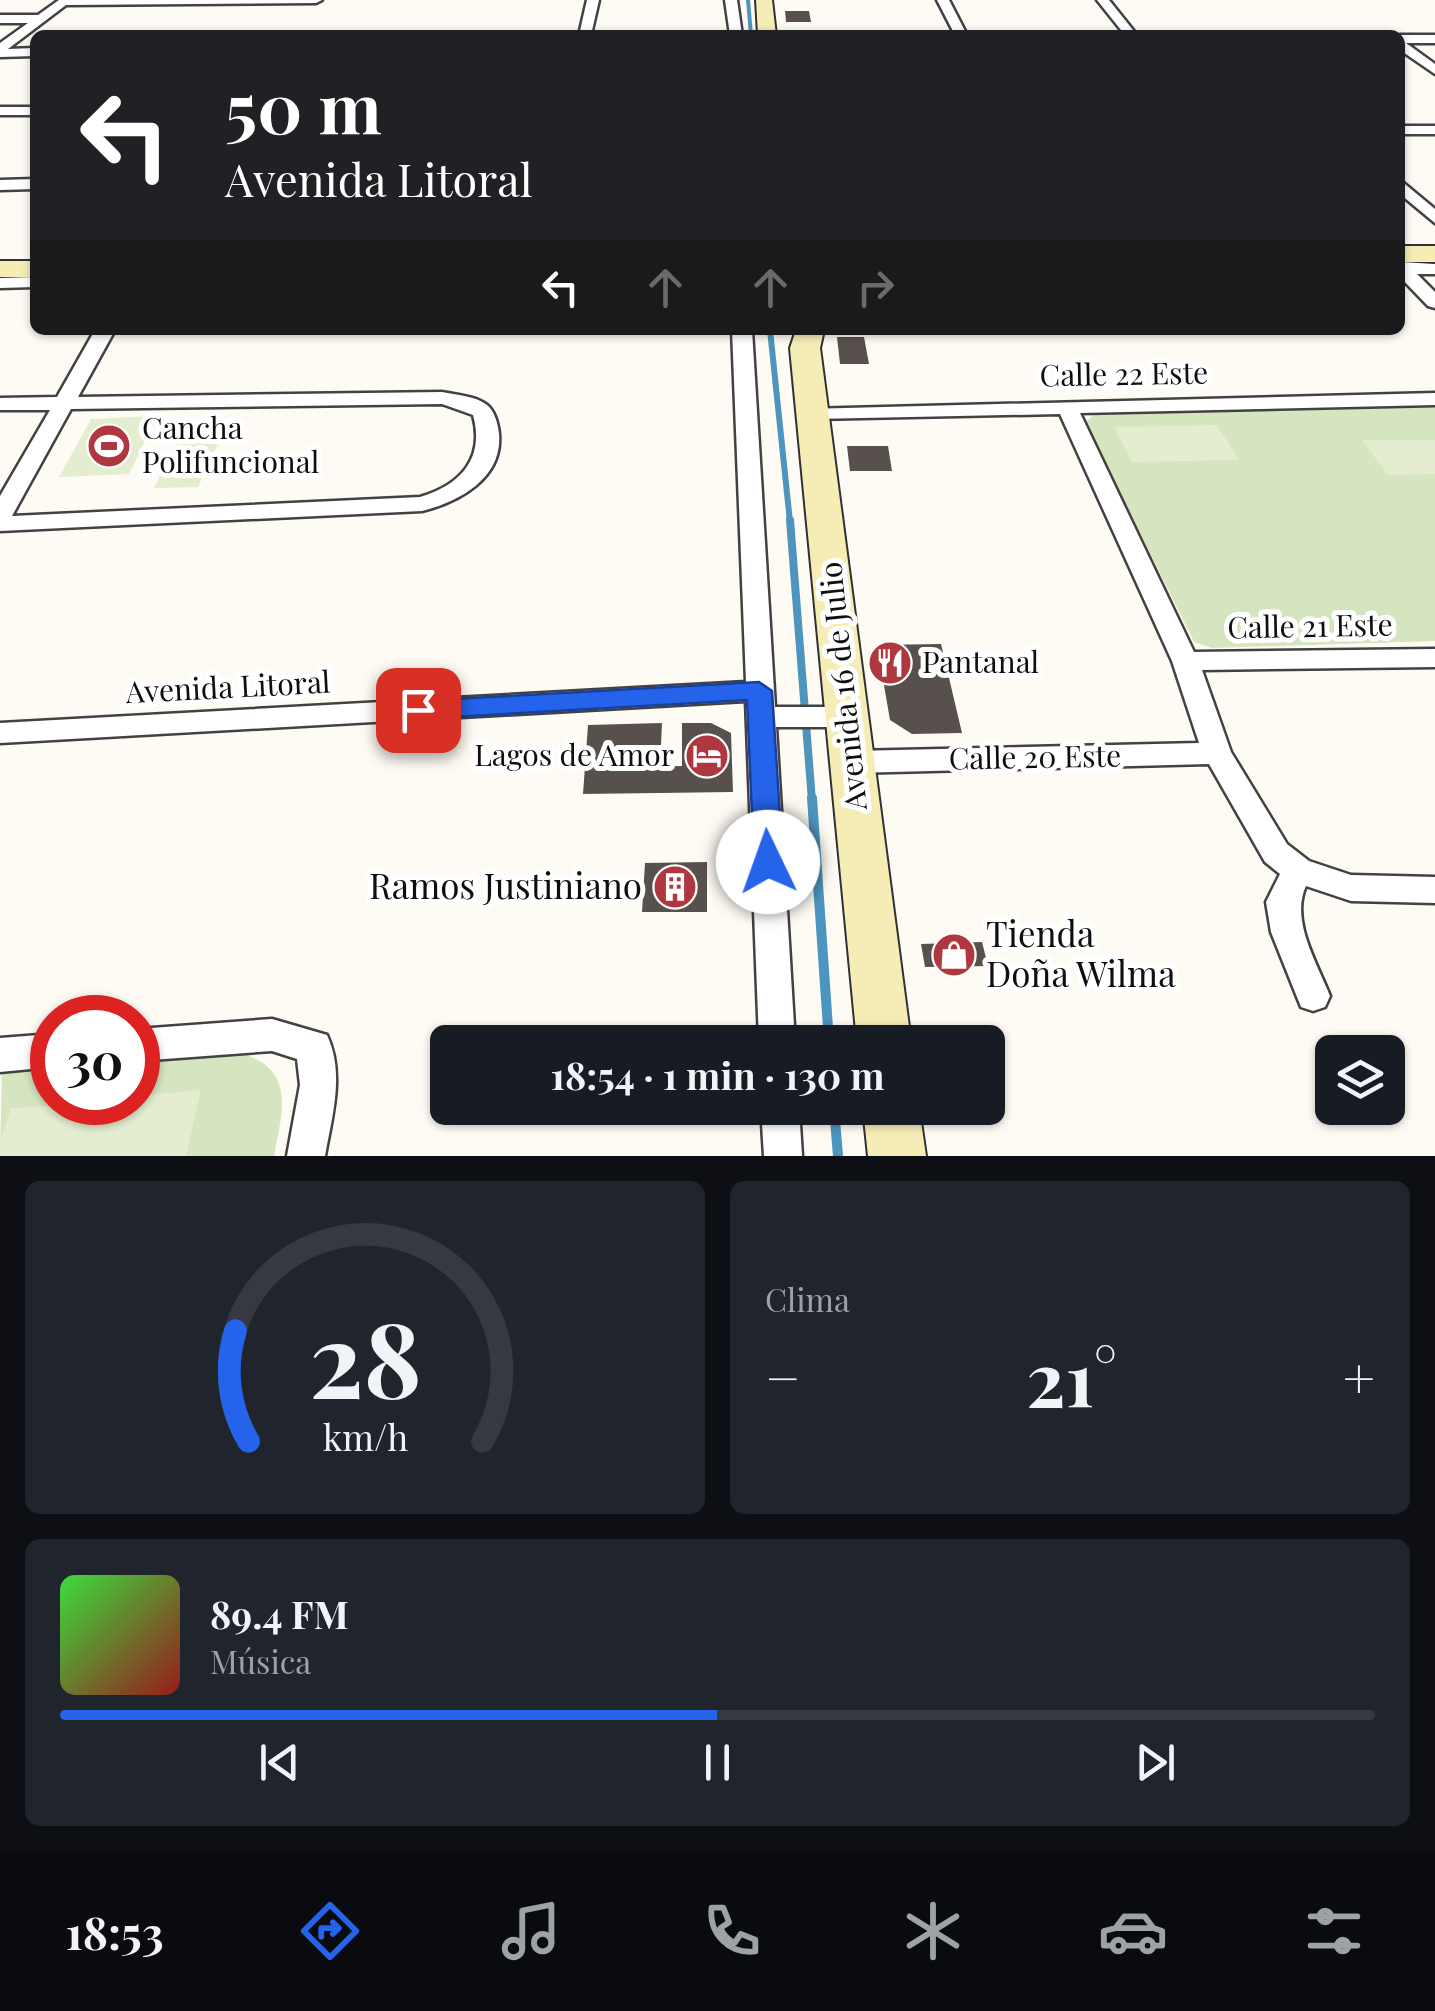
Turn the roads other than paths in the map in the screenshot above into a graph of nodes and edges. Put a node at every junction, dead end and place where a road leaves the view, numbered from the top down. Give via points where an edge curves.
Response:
1 (316, 0) edge
2 (592, 0) edge
3 (731, 0) edge
4 (764, 0) edge
5 (943, 0) edge
6 (1103, 0) edge
7 (65, 1) edge
8 (0, 19) edge
9 (41, 19) junction
10 (586, 30) edge
11 (735, 30) edge
12 (767, 30) edge
13 (958, 30) edge
14 (1127, 30) edge
15 (1435, 39) edge
16 (1405, 41) edge
17 (1405, 45) edge
18 (0, 51) edge
19 (30, 52) edge
20 (1435, 70) edge
21 (0, 111) edge
22 (30, 111) edge
23 (1405, 130) edge
24 (1435, 130) edge
25 (30, 184) edge
26 (0, 185) edge
27 (1405, 190) edge
28 (1435, 218) edge
29 (1435, 254) edge
30 (1405, 264) edge
31 (1405, 265) edge
32 (30, 269) edge
33 (1405, 269) edge
34 (1435, 269) edge
35 (0, 270) edge
36 (30, 282) edge
37 (0, 283) edge
38 (1435, 302) edge
39 (103, 335) edge
40 (742, 335) edge
41 (809, 335) edge
42 (1435, 399) edge
43 (0, 404) edge
44 (61, 404) junction
45 (1067, 406) junction
46 (814, 413) junction
47 (0, 520) edge
48 (1435, 658) edge
49 (1185, 660) junction
50 (769, 708) junction
51 (837, 716) junction
52 (0, 733) edge
53 (1217, 754) junction
54 (853, 762) junction
55 (1298, 870) junction
56 (1435, 890) edge
57 (1312, 996) dead end
58 (777, 1025) edge
59 (882, 1025) edge
60 (160, 1044) edge
61 (30, 1052) edge
62 (0, 1054) edge
63 (781, 1125) edge
64 (893, 1125) edge
65 (306, 1156) edge
66 (783, 1156) edge
67 (897, 1156) edge

1 - 7 street
2 - 10 street
3 - 11 street
4 - 12 street
5 - 13 street
6 - 14 street
7 - 9 street
8 - 9 street
9 - 18 street
15 - 16 street
17 - 20 street
18 - 19 street
21 - 22 street
23 - 24 street
25 - 26 street
27 - 28 street
29 - 30 street
31 - 34 street
32 - 35 street
33 - 38 street
36 - 37 street
39 - 44 street
40 - 50 street
41 - 46 street, Avenida 16 de Julio
42 - 45 street, Calle 22 Este
43 - 44 street
44 - 47 street
44 - 47 street via 442,398 482,412 487,447 474,480 422,504
45 - 46 street, Calle 22 Este
45 - 49 street
46 - 51 street, Avenida 16 de Julio
48 - 49 street, Calle 21 Este
49 - 53 street
50 - 51 street, Avenida Litoral
50 - 52 street, Avenida Litoral
50 - 58 street
51 - 54 street, Avenida 16 de Julio
53 - 54 street, Calle 20 Este
53 - 55 street via 1276,852
54 - 59 street, Avenida 16 de Julio
55 - 56 street via 1352,888
55 - 57 street via 1282,902
60 - 65 street via 272,1036 314,1046 319,1085
61 - 62 street
63 - 66 street
64 - 67 street

